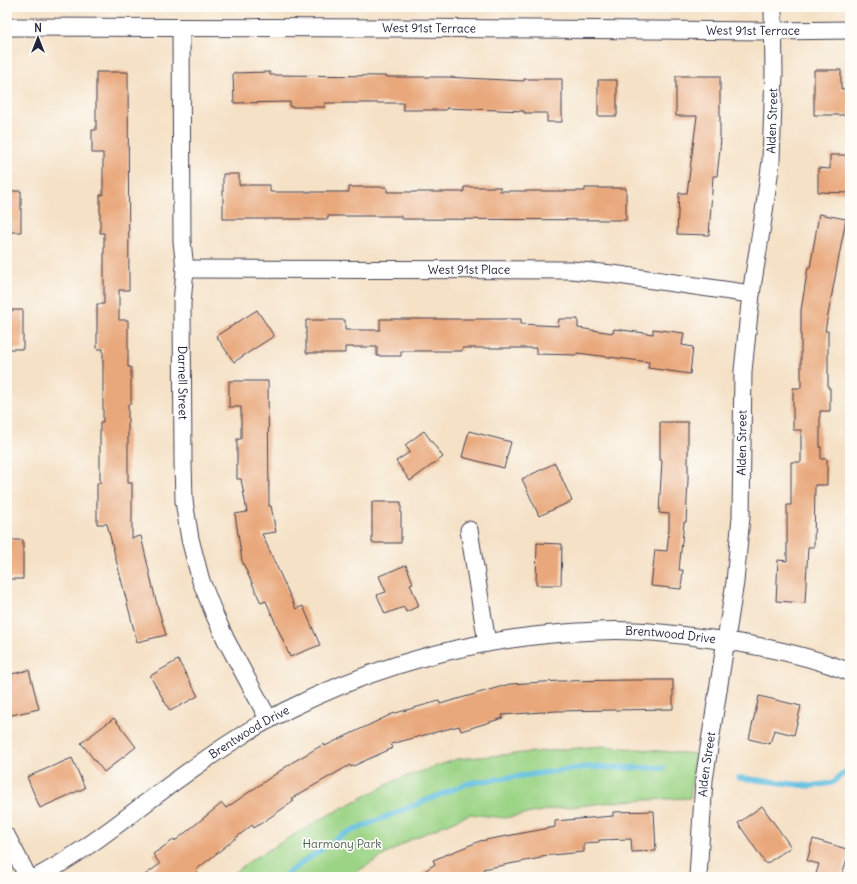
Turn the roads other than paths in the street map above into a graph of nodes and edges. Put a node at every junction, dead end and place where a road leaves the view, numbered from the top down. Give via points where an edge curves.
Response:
1 (774, 7) edge
2 (7, 28) edge
3 (181, 28) junction
4 (850, 30) edge
5 (774, 31) junction
6 (185, 269) junction
7 (751, 294) junction
8 (469, 530) dead end
9 (726, 641) junction
10 (487, 643) junction
11 (850, 672) edge
12 (269, 720) junction
13 (7, 838) edge
14 (28, 877) edge
15 (37, 877) edge
16 (698, 877) edge

1 - 5 street, Alden Street
2 - 3 street, West 91st Terrace
3 - 5 street, West 91st Terrace
3 - 6 street, Darnell Street via 182,241
4 - 5 street, West 91st Terrace
5 - 7 street, Alden Street via 771,161
6 - 7 street, West 91st Place via 571,270
6 - 12 street, Darnell Street via 182,303 183,462 184,500 190,539 215,616
7 - 9 street, Alden Street via 743,371 741,518
8 - 10 street
9 - 10 street, Brentwood Drive via 659,632 599,631 536,635
9 - 11 street, Brentwood Drive via 794,655
9 - 16 street, Alden Street via 704,780
10 - 12 street, Brentwood Drive via 431,654 371,673 318,695
12 - 15 street, Brentwood Drive via 242,734 71,858
13 - 14 street

